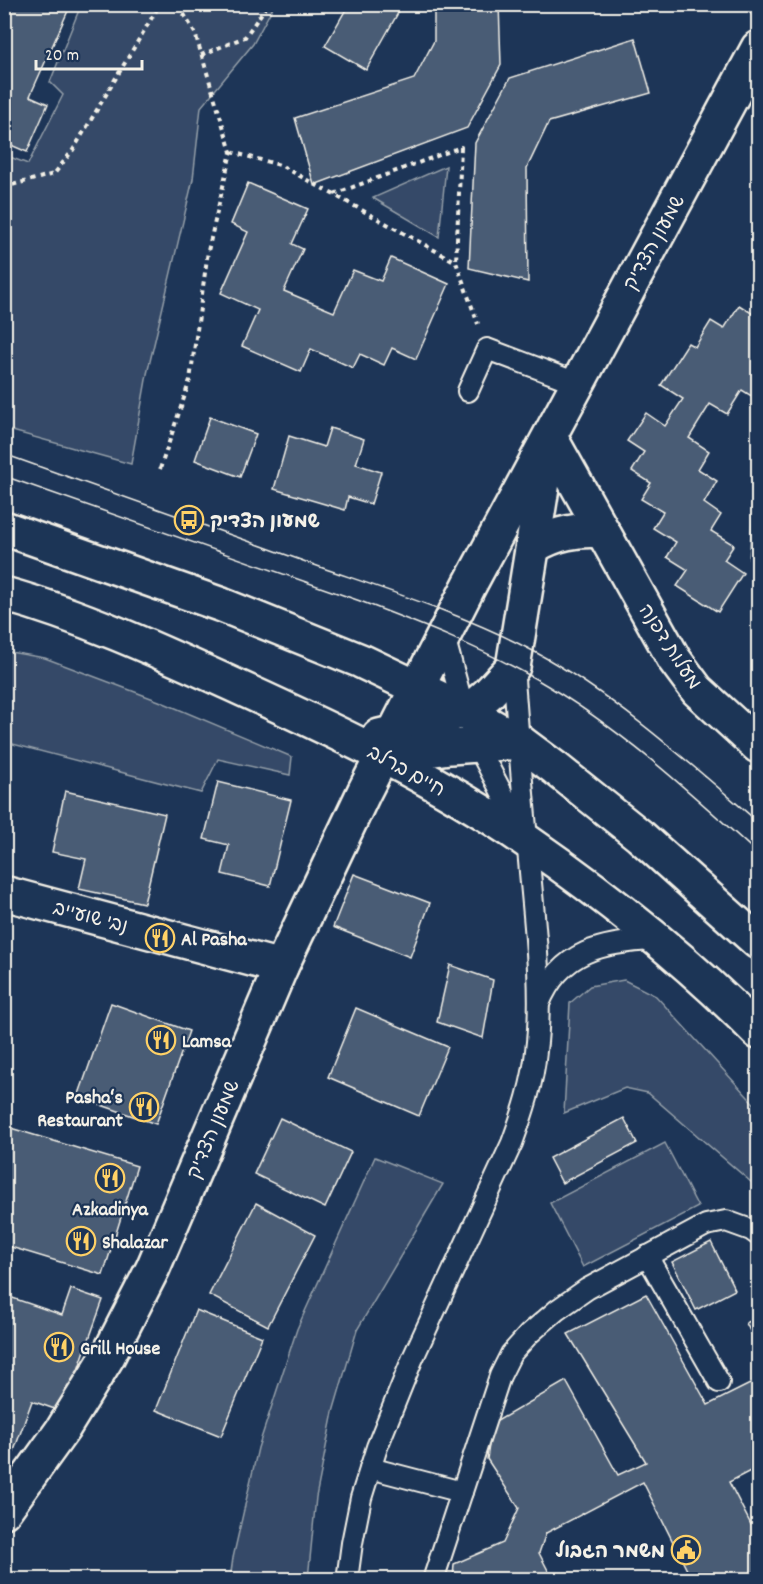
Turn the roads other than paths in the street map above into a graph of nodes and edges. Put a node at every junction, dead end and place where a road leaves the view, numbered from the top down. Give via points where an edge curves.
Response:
1 (759, 48) edge
2 (577, 383) junction
3 (468, 391) dead end
4 (550, 437) junction
5 (4, 528) edge
6 (602, 531) junction
7 (534, 546) junction
8 (4, 594) edge
9 (444, 634) junction
10 (513, 667) junction
11 (417, 687) junction
12 (464, 710) junction
13 (519, 742) junction
14 (388, 745) junction
15 (477, 745) junction
16 (759, 746) edge
17 (527, 841) junction
18 (4, 893) edge
19 (656, 940) junction
20 (759, 942) edge
21 (281, 968) junction
22 (538, 1006) junction
23 (759, 1032) edge
24 (759, 1235) edge
25 (647, 1256) junction
26 (719, 1382) dead end
27 (370, 1468) junction
28 (462, 1492) junction
29 (4, 1511) edge
30 (347, 1580) edge
31 (433, 1580) edge

1 - 2 main road, שמעון הצדיק
2 - 3 lane via 487,349
2 - 4 main road, שמעון הצדיק
4 - 6 main road, מעלות דפנה
4 - 7 main road, שמעון הצדיק
4 - 9 main road, שמעון הצדיק
5 - 11 main road via 222,605
6 - 7 main road via 559,534
6 - 16 main road, מעלות דפנה via 674,659 697,690
7 - 10 main road, שמעון הצדיק
8 - 14 main road, חיים ברלב via 123,636 352,740
9 - 11 main road, שמעון הצדיק
9 - 12 lane
10 - 12 main road via 479,702
10 - 13 lane
11 - 12 main road
11 - 14 main road, שמעון הצדיק
12 - 13 main road
12 - 14 main road via 421,726
12 - 15 lane
13 - 15 main road
13 - 17 lane
13 - 20 main road via 640,836
14 - 15 main road
14 - 17 main road, חיים ברלב
14 - 21 main road, שמעון הצדיק
15 - 17 lane
17 - 19 main road, חיים ברלב
17 - 22 lane
18 - 21 main road, נבי שועייב
19 - 22 lane via 620,943 576,956 551,979
19 - 23 main road, חיים ברלב
21 - 29 main road, שמעון הצדיק via 153,1268 108,1356 63,1429
22 - 27 lane via 537,1049 523,1114 412,1360
24 - 25 lane via 726,1221 706,1225
25 - 26 lane
25 - 28 lane via 557,1310 511,1354 500,1376
27 - 28 lane
27 - 30 lane
28 - 31 lane

